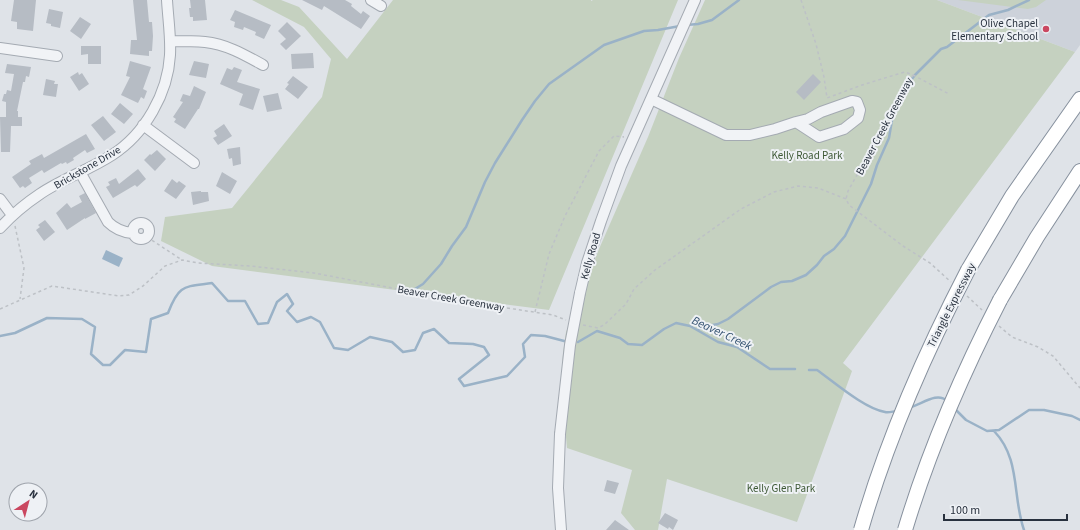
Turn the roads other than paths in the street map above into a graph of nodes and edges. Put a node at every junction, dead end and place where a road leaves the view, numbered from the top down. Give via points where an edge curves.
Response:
1 (167, 0) edge
2 (371, 0) edge
3 (695, 0) edge
4 (381, 6) dead end
5 (171, 41) junction
6 (0, 48) edge
7 (57, 56) dead end
8 (263, 65) dead end
9 (651, 99) junction
10 (1080, 99) edge
11 (796, 122) junction
12 (143, 125) junction
13 (194, 162) dead end
14 (1080, 171) edge
15 (80, 172) junction
16 (0, 199) edge
17 (14, 220) junction
18 (0, 228) edge
19 (132, 233) junction
20 (561, 530) edge
21 (861, 530) edge
22 (905, 530) edge

1 - 5 street, Brickstone Drive
2 - 4 street
3 - 9 street, Kelly Road
5 - 8 street via 206,42 239,52
5 - 12 street, Brickstone Drive via 165,81 157,102
6 - 7 street
9 - 11 street via 726,135 750,136
9 - 20 street, Kelly Road, bridge via 621,166 587,263 580,293 570,344 560,434 558,488
10 - 21 highway, Triangle Expressway, bridge via 1012,196 968,270 939,327 892,437
11 - 11 street via 819,137 844,129 858,118 860,110 857,102 852,101
12 - 13 street
12 - 15 street, Brickstone Drive via 113,154
14 - 22 highway, bridge via 1036,237 1000,300 962,377 920,482
15 - 17 street, Brickstone Drive via 39,194
15 - 19 street via 108,222 119,230
16 - 17 street
17 - 18 street, Brickstone Drive
19 - 19 street via 134,226 139,223 146,224 149,229 149,234 144,239 137,239

